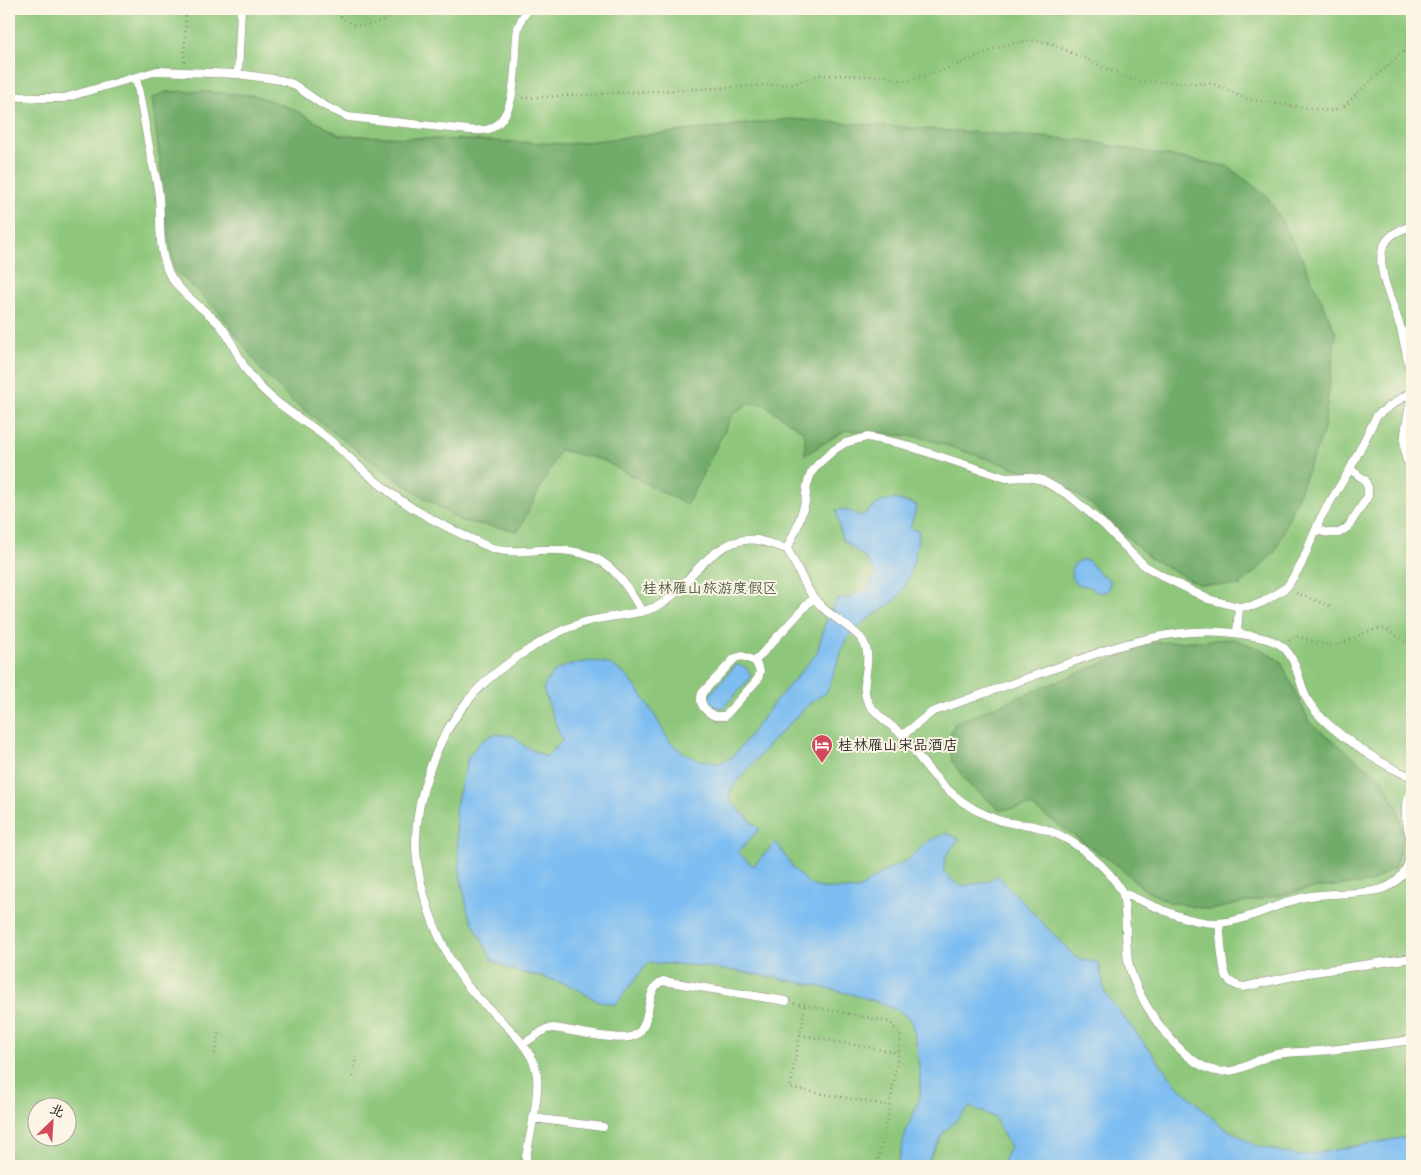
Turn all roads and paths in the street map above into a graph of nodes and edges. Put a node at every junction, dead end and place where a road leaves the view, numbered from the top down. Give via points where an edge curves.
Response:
1 (186, 9) edge
2 (241, 9) edge
3 (334, 9) edge
4 (403, 9) edge
5 (529, 9) edge
6 (1412, 43) edge
7 (184, 71) junction
8 (238, 74) junction
9 (136, 77) junction
10 (9, 96) edge
11 (512, 99) junction
12 (1412, 226) edge
13 (1412, 378) edge
14 (1412, 392) edge
15 (1412, 467) edge
16 (1350, 469) junction
17 (1316, 530) junction
18 (787, 549) junction
19 (1287, 586) junction
20 (813, 598) junction
21 (1330, 606) dead end
22 (1239, 607) junction
23 (642, 612) junction
24 (1237, 633) junction
25 (1282, 647) junction
26 (1412, 648) edge
27 (756, 661) junction
28 (903, 735) junction
29 (1412, 777) edge
30 (1412, 793) edge
31 (1412, 844) edge
32 (1412, 849) edge
33 (1123, 894) junction
34 (1219, 923) junction
35 (1412, 958) edge
36 (786, 1001) joint
37 (805, 1006) junction
38 (219, 1031) dead end
39 (800, 1035) junction
40 (1412, 1040) edge
41 (522, 1044) junction
42 (899, 1053) junction
43 (214, 1054) dead end
44 (356, 1056) dead end
45 (353, 1077) dead end
46 (890, 1106) junction
47 (532, 1118) junction
48 (603, 1126) dead end
49 (526, 1166) edge
50 (879, 1166) edge

1 - 7 path
2 - 8 lane
3 - 4 path via 344,20 360,26 376,24
5 - 11 lane via 518,28
6 - 11 path via 1340,109 1330,111 1250,100 1214,84 1130,79 1050,43 1032,40 1002,46 942,71 904,81 884,76 819,75 793,84
7 - 8 lane
7 - 9 lane via 157,71
8 - 11 lane via 293,84 323,105 348,117 469,130 489,129 500,122
9 - 10 lane via 64,98
9 - 23 lane via 159,196 162,252 168,271 174,281 220,325 252,379 271,398 338,447 411,508 497,550 565,550 598,559 619,575
12 - 13 lane via 1391,235 1381,257
14 - 15 lane via 1404,449
14 - 16 lane via 1377,415
16 - 17 lane
16 - 17 lane via 1365,480 1368,496 1348,528 1339,533
17 - 19 lane via 1301,565
18 - 20 lane
18 - 22 lane via 805,503 806,485 814,468 845,442 867,437 902,444 1006,478 1042,480 1091,513 1145,566 1199,595
18 - 23 lane via 756,540 728,545 698,567 672,597
19 - 21 path via 1298,594
19 - 22 lane via 1263,602
20 - 27 lane
20 - 28 lane via 861,639 867,648 864,694 870,706
22 - 24 lane
23 - 41 lane via 588,621 564,630 508,661 465,703 435,757 424,790 416,845 417,868 436,929 458,972
24 - 25 lane via 1266,638
24 - 28 lane via 1191,631 1134,641 932,712
25 - 26 path via 1294,636 1308,638 1318,644 1335,645 1385,628
25 - 29 lane via 1294,664 1308,701 1321,718 1342,736
27 - 27 lane via 735,658 702,693 702,706 715,716 725,716 758,679 760,671
28 - 33 lane via 947,789 968,805 986,815 1032,826 1073,841 1104,868
30 - 31 lane via 1406,810
32 - 34 lane via 1399,879 1384,888 1304,897
33 - 34 lane via 1190,919
33 - 40 lane via 1126,950 1133,981 1148,1009 1170,1038 1199,1065 1210,1070 1227,1071 1248,1067 1278,1054
34 - 35 lane via 1227,978 1234,985 1244,987 1307,973
36 - 37 path
36 - 41 lane via 663,981 654,987 642,1029 636,1035 624,1038 554,1028
37 - 39 path
37 - 42 path via 890,1022 901,1037
38 - 43 path
39 - 42 path
39 - 46 path via 790,1088
41 - 47 lane via 538,1075
42 - 46 path
44 - 45 path
46 - 50 path
47 - 48 lane
47 - 49 lane

